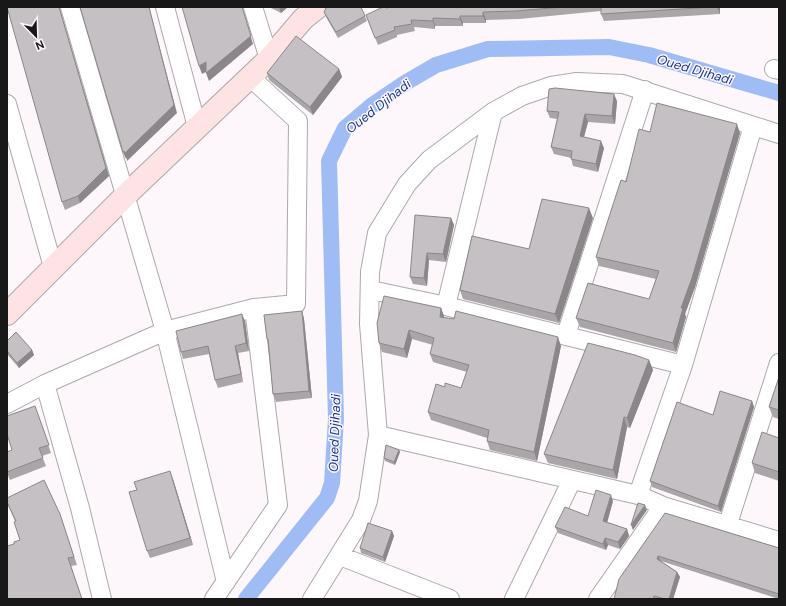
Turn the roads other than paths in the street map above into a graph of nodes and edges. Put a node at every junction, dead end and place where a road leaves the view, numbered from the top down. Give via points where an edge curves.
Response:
1 (70, 7) edge
2 (165, 7) edge
3 (253, 7) edge
4 (318, 7) edge
5 (269, 59) junction
6 (250, 77) junction
7 (645, 90) junction
8 (7, 104) edge
9 (493, 112) junction
10 (753, 126) junction
11 (197, 127) junction
12 (779, 134) edge
13 (126, 195) junction
14 (53, 267) junction
15 (370, 290) junction
16 (446, 306) junction
17 (254, 308) junction
18 (7, 314) edge
19 (165, 331) junction
20 (566, 335) junction
21 (779, 363) edge
22 (683, 365) junction
23 (45, 384) junction
24 (7, 404) edge
25 (378, 435) junction
26 (572, 480) junction
27 (638, 495) junction
28 (663, 506) junction
29 (727, 527) junction
30 (779, 541) edge
31 (340, 556) junction
32 (226, 582) junction
33 (602, 598) edge
34 (102, 599) edge
35 (214, 599) edge
36 (312, 599) edge
37 (450, 599) edge
38 (514, 599) edge

1 - 13 street
2 - 11 street
3 - 5 street
4 - 5 street via 303,19
5 - 6 street
6 - 11 street
6 - 17 street via 298,121 296,304
7 - 9 street via 623,84 577,82 551,86 522,96
7 - 10 street
7 - 20 street
8 - 14 street
9 - 15 street via 428,160 397,198 377,233 372,254
9 - 16 street
10 - 12 street
10 - 22 street
11 - 13 street
13 - 14 street
13 - 19 street
14 - 18 street
15 - 16 street
15 - 25 street via 369,324
16 - 20 street
17 - 19 street
17 - 32 street via 278,505
19 - 23 street
19 - 32 street
20 - 22 street
21 - 29 street
22 - 27 street
23 - 24 street
23 - 34 street via 80,508
25 - 26 street
25 - 31 street via 368,501 361,520
26 - 27 street
26 - 38 street
27 - 28 street
28 - 29 street
28 - 33 street
29 - 30 street
31 - 36 street
31 - 37 street
32 - 35 street

